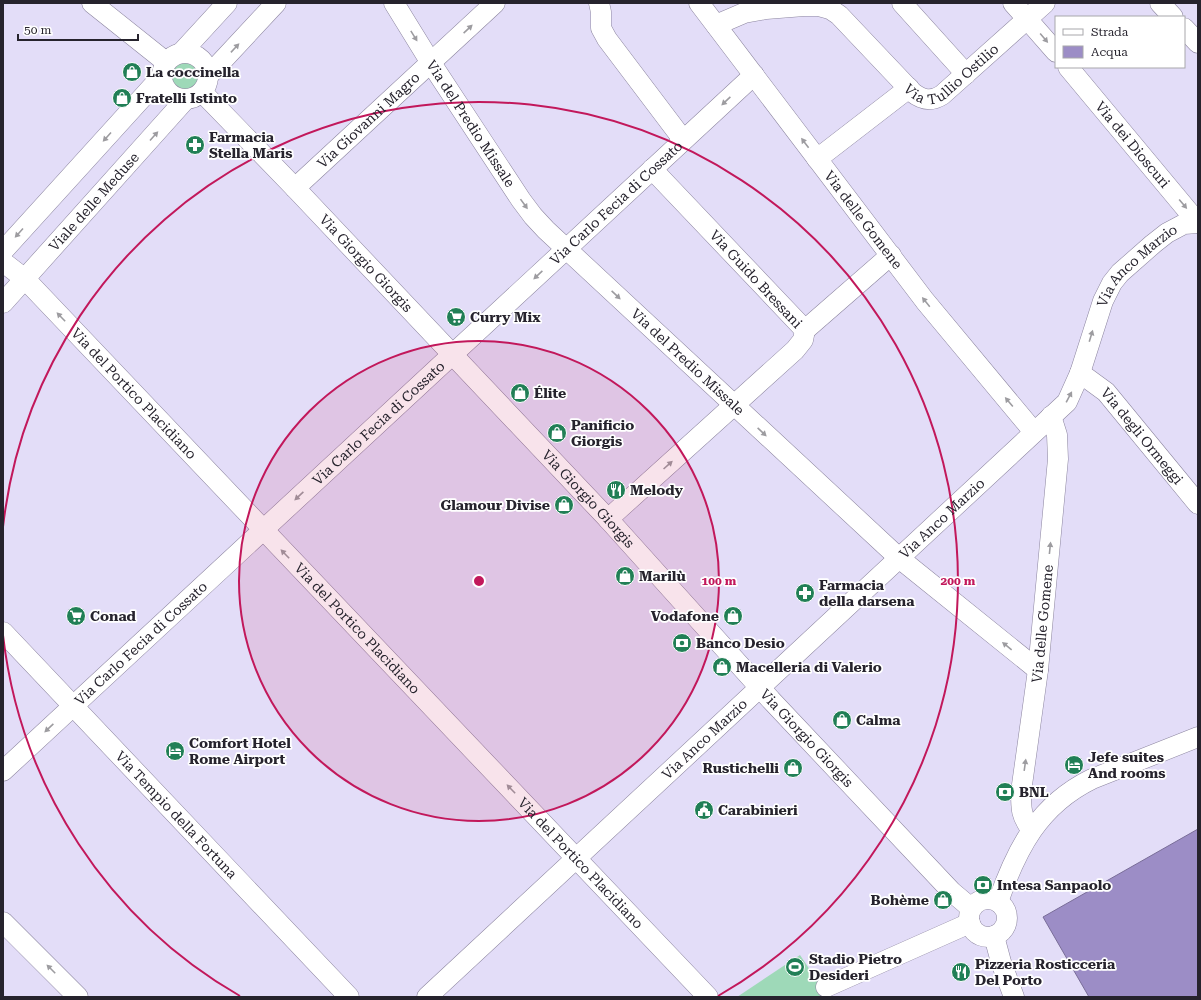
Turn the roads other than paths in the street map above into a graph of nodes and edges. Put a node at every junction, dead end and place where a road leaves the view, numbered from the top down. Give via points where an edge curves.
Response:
1 (92, 3) edge
2 (227, 3) edge
3 (276, 3) edge
4 (394, 3) edge
5 (495, 3) edge
6 (599, 3) edge
7 (699, 3) edge
8 (902, 3) edge
9 (1013, 3) edge
10 (1045, 3) edge
11 (1160, 3) edge
12 (1172, 16) edge
13 (1028, 19) junction
14 (716, 25) junction
15 (1185, 29) edge
16 (1198, 43) edge
17 (1055, 51) edge
18 (431, 63) junction
19 (170, 64) junction
20 (1069, 68) edge
21 (754, 74) junction
22 (966, 74) junction
23 (909, 88) junction
24 (199, 89) junction
25 (678, 133) dead end
26 (817, 159) junction
27 (652, 169) junction
28 (295, 188) junction
29 (1198, 223) edge
30 (566, 249) junction
31 (3, 250) edge
32 (891, 255) junction
33 (3, 262) edge
34 (25, 279) junction
35 (3, 303) edge
36 (805, 330) junction
37 (452, 354) junction
38 (1080, 373) junction
39 (734, 406) junction
40 (1051, 416) junction
41 (1034, 432) junction
42 (1198, 504) edge
43 (608, 519) junction
44 (263, 530) junction
45 (899, 558) junction
46 (3, 632) edge
47 (1038, 670) junction
48 (760, 686) junction
49 (73, 706) junction
50 (1198, 737) edge
51 (3, 770) edge
52 (1031, 829) junction
53 (576, 858) junction
54 (998, 902) junction
55 (970, 916) junction
56 (3, 922) edge
57 (994, 936) junction
58 (826, 987) dead end
59 (78, 997) edge
60 (349, 997) edge
61 (427, 997) edge
62 (708, 997) edge
63 (1014, 997) edge

1 - 19 street
2 - 19 street
24 -> 3 street, Viale delle Meduse
4 -> 18 street, Via del Predio Missale
18 -> 5 street, Via Giovanni Magro
6 - 25 street via 601,28 607,39
7 - 14 street, Via delle Gomene
8 - 22 street
9 - 13 street
10 - 13 street, Via Tullio Ostilio
11 - 12 street
13 -> 17 street
13 - 22 street, Via Tullio Ostilio
14 - 21 street, Via delle Gomene
14 - 23 street via 755,10 825,7 839,15
15 - 16 street
18 - 28 street, Via Giovanni Magro
18 -> 30 street, Via del Predio Missale via 525,205 541,226
19 - 24 street via 165,88 170,94 177,98
19 - 24 street via 191,54 201,59 207,68
19 -> 31 street
20 -> 29 street, Via dei Dioscuri
26 -> 21 street, Via delle Gomene
21 -> 27 street, Via Carlo Fecia di Cossato
22 - 23 street, Via Tullio Ostilio via 942,95 930,100 922,98
23 - 26 street, Via Tullio Ostilio
24 - 28 street, Via Giorgio Giorgis
34 -> 24 street, Viale delle Meduse
26 - 32 street, Via delle Gomene
27 - 30 street, Via Carlo Fecia di Cossato
27 - 36 street, Via Guido Bressani
28 - 37 street, Via Giorgio Giorgis
38 -> 29 street, Via Anco Marzio via 1108,288 1153,244 1173,229 1184,224
30 -> 37 street, Via Carlo Fecia di Cossato
30 -> 39 street, Via del Predio Missale
32 - 36 street
41 -> 32 street, Via delle Gomene via 925,301
33 - 34 street, Via del Portico Placidiano
34 - 35 street, Viale delle Meduse
44 -> 34 street, Via del Portico Placidiano
36 - 39 street, Via Guido Bressani via 799,346
37 - 43 street, Via Giorgio Giorgis
37 -> 44 street, Via Carlo Fecia di Cossato
40 -> 38 street, Via Anco Marzio via 1067,402
38 - 42 street, Via degli Ormeggi via 1106,392
43 -> 39 street, Via Guido Bressani
39 -> 45 street, Via del Predio Missale
40 - 41 street, Via Anco Marzio
47 -> 40 street, Via delle Gomene via 1058,459 1057,435
41 - 45 street, Via Anco Marzio
43 - 48 street, Via Giorgio Giorgis
44 - 49 street, Via Carlo Fecia di Cossato
53 -> 44 street, Via del Portico Placidiano
47 -> 45 street, Via del Predio Missale
45 - 48 street, Via Anco Marzio
46 - 49 street, Via Tempio della Fortuna
52 -> 47 street, Via delle Gomene via 1024,819 1021,798
48 - 53 street, Via Anco Marzio
48 - 55 street, Via Giorgio Giorgis via 952,892
49 -> 51 street, Via Carlo Fecia di Cossato
49 - 60 street, Via Tempio della Fortuna
50 - 52 street via 1076,787 1053,805
52 - 54 street
53 - 61 street, Via Anco Marzio
53 - 62 street, Via del Portico Placidiano
54 - 55 street via 986,899 975,904
54 - 57 street via 1006,911 1007,923 1004,929
55 - 57 street via 972,929 982,936
55 - 58 street
59 -> 56 street
57 - 63 street

